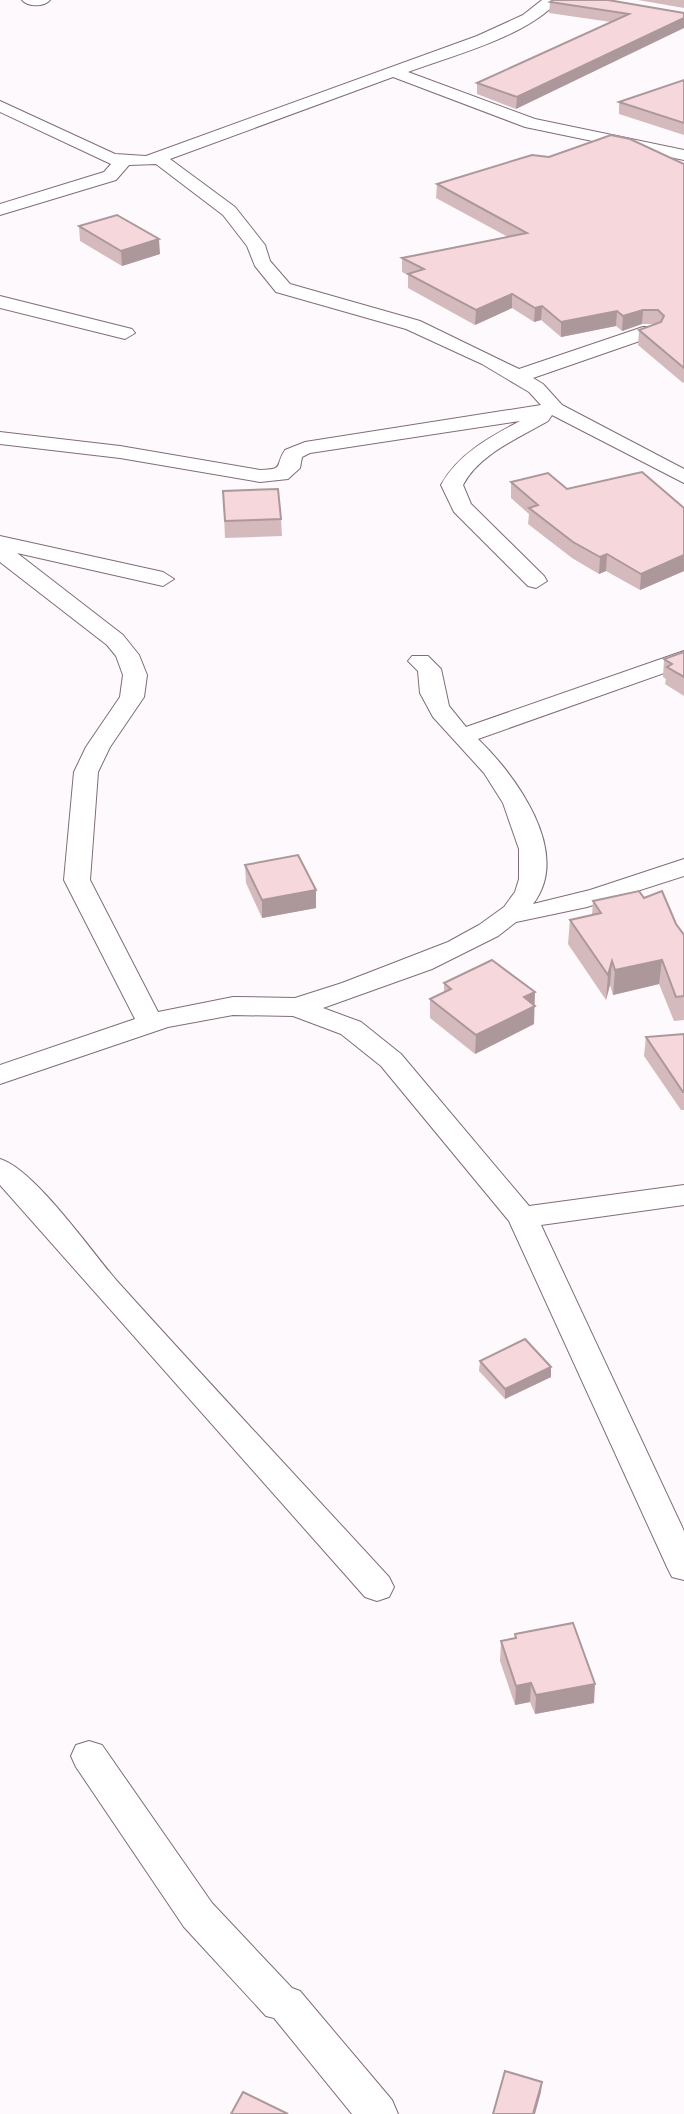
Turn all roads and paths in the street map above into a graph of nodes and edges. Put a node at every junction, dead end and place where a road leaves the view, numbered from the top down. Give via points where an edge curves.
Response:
1 (30, 0) edge
2 (42, 0) edge
3 (551, 0) edge
4 (394, 72) junction
5 (0, 106) edge
6 (607, 139) junction
7 (581, 149) edge
8 (681, 152) edge
9 (160, 159) junction
10 (123, 161) junction
11 (0, 210) edge
12 (0, 302) edge
13 (650, 331) edge
14 (125, 333) dead end
15 (519, 376) junction
16 (555, 409) junction
17 (0, 438) edge
18 (684, 477) edge
19 (0, 543) edge
20 (0, 551) edge
21 (163, 579) dead end
22 (536, 581) dead end
23 (684, 658) edge
24 (420, 661) dead end
25 (462, 736) junction
26 (684, 867) edge
27 (513, 915) junction
28 (296, 1007) junction
29 (151, 1024) junction
30 (0, 1075) edge
31 (0, 1169) edge
32 (684, 1195) edge
33 (522, 1217) junction
34 (684, 1567) edge
35 (377, 1587) dead end
36 (89, 1756) dead end
37 (378, 2114) edge

1 - 2 street
3 - 4 street via 516,24
4 - 6 street via 531,123
4 - 9 street
5 - 10 street
6 - 7 street
6 - 8 street
9 - 10 street
9 - 15 street via 229,211 283,288 413,325
10 - 11 street via 110,176
12 - 14 street
13 - 15 street
15 - 16 street
16 - 17 street via 305,448 292,454 290,468 281,475
16 - 18 street
16 - 22 street via 477,457 452,485 462,507
19 - 21 street
20 - 29 street via 115,640 135,675 132,697 86,772 77,880
23 - 25 street
24 - 25 street via 429,669 441,712
25 - 27 street via 503,780 520,811 532,852 528,893
26 - 27 street via 616,892
27 - 28 street via 431,960
28 - 29 street via 233,1006
28 - 33 street via 351,1028 391,1060
29 - 30 street
31 - 35 street
32 - 33 street
33 - 34 street
36 - 37 street via 198,1915 286,2004

